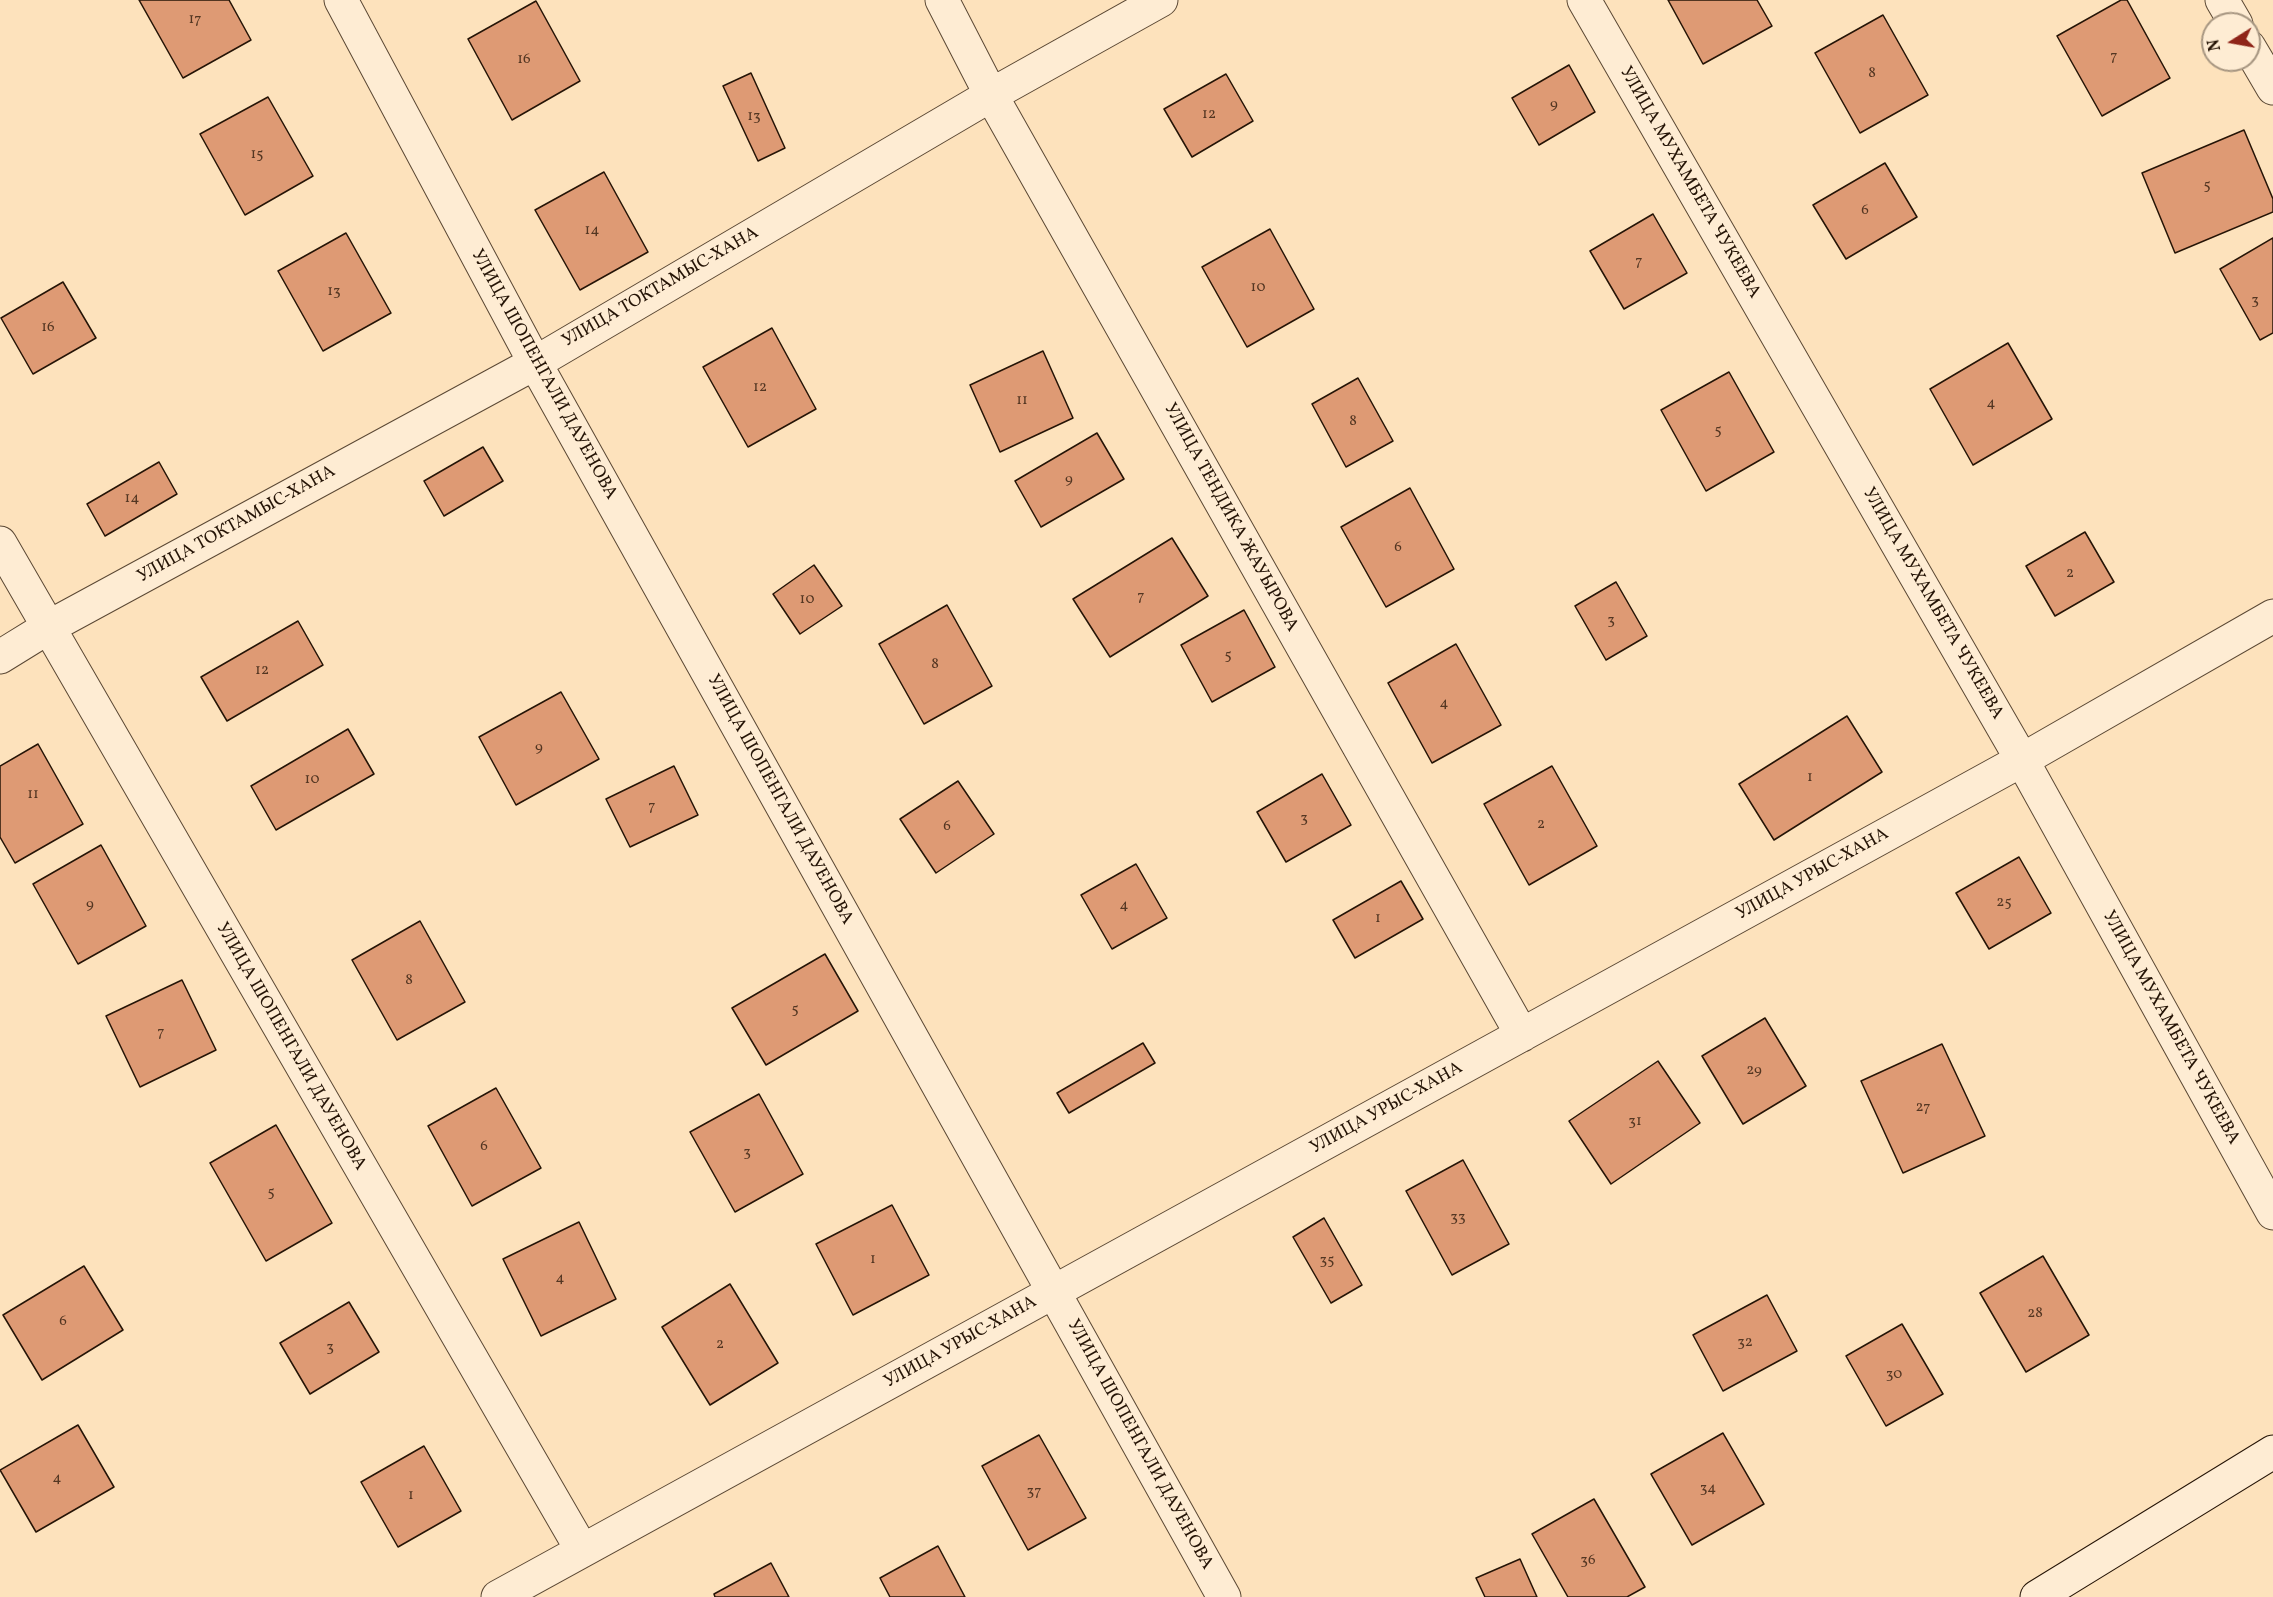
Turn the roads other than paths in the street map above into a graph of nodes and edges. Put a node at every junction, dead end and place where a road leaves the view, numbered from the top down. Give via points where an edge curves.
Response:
1 (341, 0) edge
2 (942, 0) edge
3 (1161, 0) edge
4 (1584, 0) edge
5 (2261, 67) edge
6 (2273, 88) edge
7 (992, 95) junction
8 (535, 363) junction
9 (0, 543) edge
10 (2273, 616) edge
11 (47, 628) junction
12 (0, 657) edge
13 (2022, 760) junction
14 (1522, 1035) junction
15 (2273, 1213) edge
16 (1053, 1292) junction
17 (2273, 1452) edge
18 (582, 1550) junction
19 (498, 1597) edge
20 (1224, 1597) edge
21 (2037, 1597) edge

1 - 8 street, УЛИЦА ШОПЕНГАЛИ ДАУЕНОВА
2 - 7 street, УЛИЦА ТЕНДИКА ЖАУЫРОВА
3 - 7 street, УЛИЦА ТОКТАМЫС-ХАНА
4 - 13 street, УЛИЦА МУХАМБЕТА ЧУКЕЕВА
5 - 6 street
7 - 8 street, УЛИЦА ТОКТАМЫС-ХАНА
7 - 14 street, УЛИЦА ТЕНДИКА ЖАУЫРОВА
8 - 11 street, УЛИЦА ТОКТАМЫС-ХАНА
8 - 16 street, УЛИЦА ШОПЕНГАЛИ ДАУЕНОВА
9 - 11 street, УЛИЦА ШОПЕНГАЛИ ДАУЕНОВА
10 - 13 street, УЛИЦА УРЫС-ХАНА
11 - 12 street, УЛИЦА ТОКТАМЫС-ХАНА
11 - 18 street, УЛИЦА ШОПЕНГАЛИ ДАУЕНОВА
13 - 14 street, УЛИЦА УРЫС-ХАНА
13 - 15 street, УЛИЦА МУХАМБЕТА ЧУКЕЕВА
14 - 16 street, УЛИЦА УРЫС-ХАНА
16 - 18 street, УЛИЦА УРЫС-ХАНА
16 - 20 street, УЛИЦА ШОПЕНГАЛИ ДАУЕНОВА
17 - 21 street
18 - 19 street, УЛИЦА УРЫС-ХАНА

